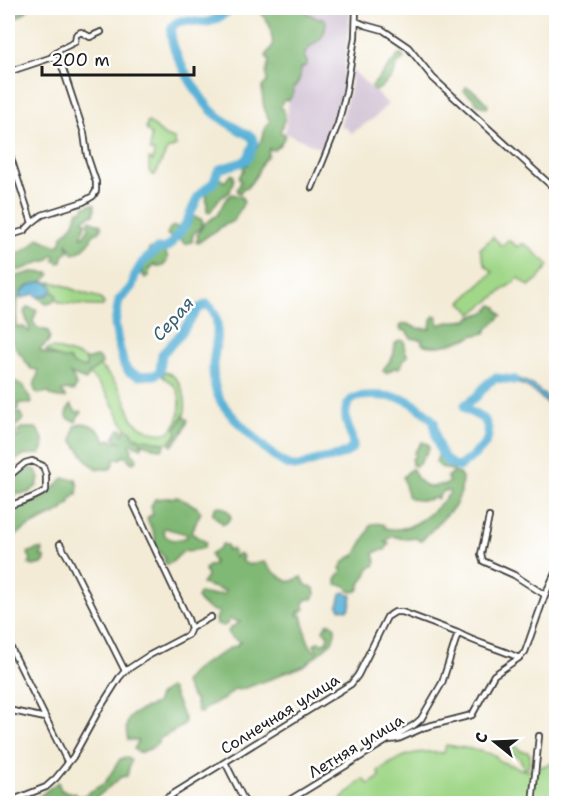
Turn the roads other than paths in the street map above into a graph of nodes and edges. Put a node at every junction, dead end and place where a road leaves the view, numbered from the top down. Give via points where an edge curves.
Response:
1 (356, 8) edge
2 (356, 21) junction
3 (101, 32) dead end
4 (50, 58) junction
5 (8, 72) edge
6 (8, 151) edge
7 (312, 188) dead end
8 (556, 190) edge
9 (32, 223) junction
10 (8, 236) edge
11 (8, 477) edge
12 (134, 502) dead end
13 (8, 506) edge
14 (489, 517) dead end
15 (60, 544) dead end
16 (556, 572) edge
17 (545, 595) junction
18 (212, 617) dead end
19 (191, 628) junction
20 (458, 633) junction
21 (8, 642) edge
22 (519, 658) junction
23 (125, 671) junction
24 (8, 710) edge
25 (45, 718) junction
26 (540, 736) dead end
27 (388, 740) junction
28 (225, 762) junction
29 (68, 763) junction
30 (8, 802) edge
31 (157, 804) edge
32 (246, 804) edge
33 (283, 804) edge
34 (532, 804) edge

1 - 2 street
2 - 7 street via 338,124
2 - 8 street via 383,30 408,47 433,78
3 - 4 street via 90,37 81,32 75,42
4 - 5 street
4 - 9 street via 62,66 84,133 96,191 83,202 42,215
6 - 9 street
9 - 10 street via 24,231
11 - 13 street via 32,461 43,466 46,490
12 - 19 street
14 - 17 street via 483,561
15 - 23 street
16 - 17 street
17 - 22 street via 525,652
18 - 19 street
19 - 23 street via 188,635
20 - 22 street
20 - 27 street, Летняя улица via 442,683 421,719
20 - 28 street, Солнечная улица via 394,612 387,617 351,684
21 - 25 street
22 - 27 street via 494,675 472,715
23 - 29 street
24 - 25 street
25 - 29 street
26 - 34 street
27 - 33 street, Летняя улица
28 - 31 street, Солнечная улица
28 - 32 street
29 - 30 street via 46,787

